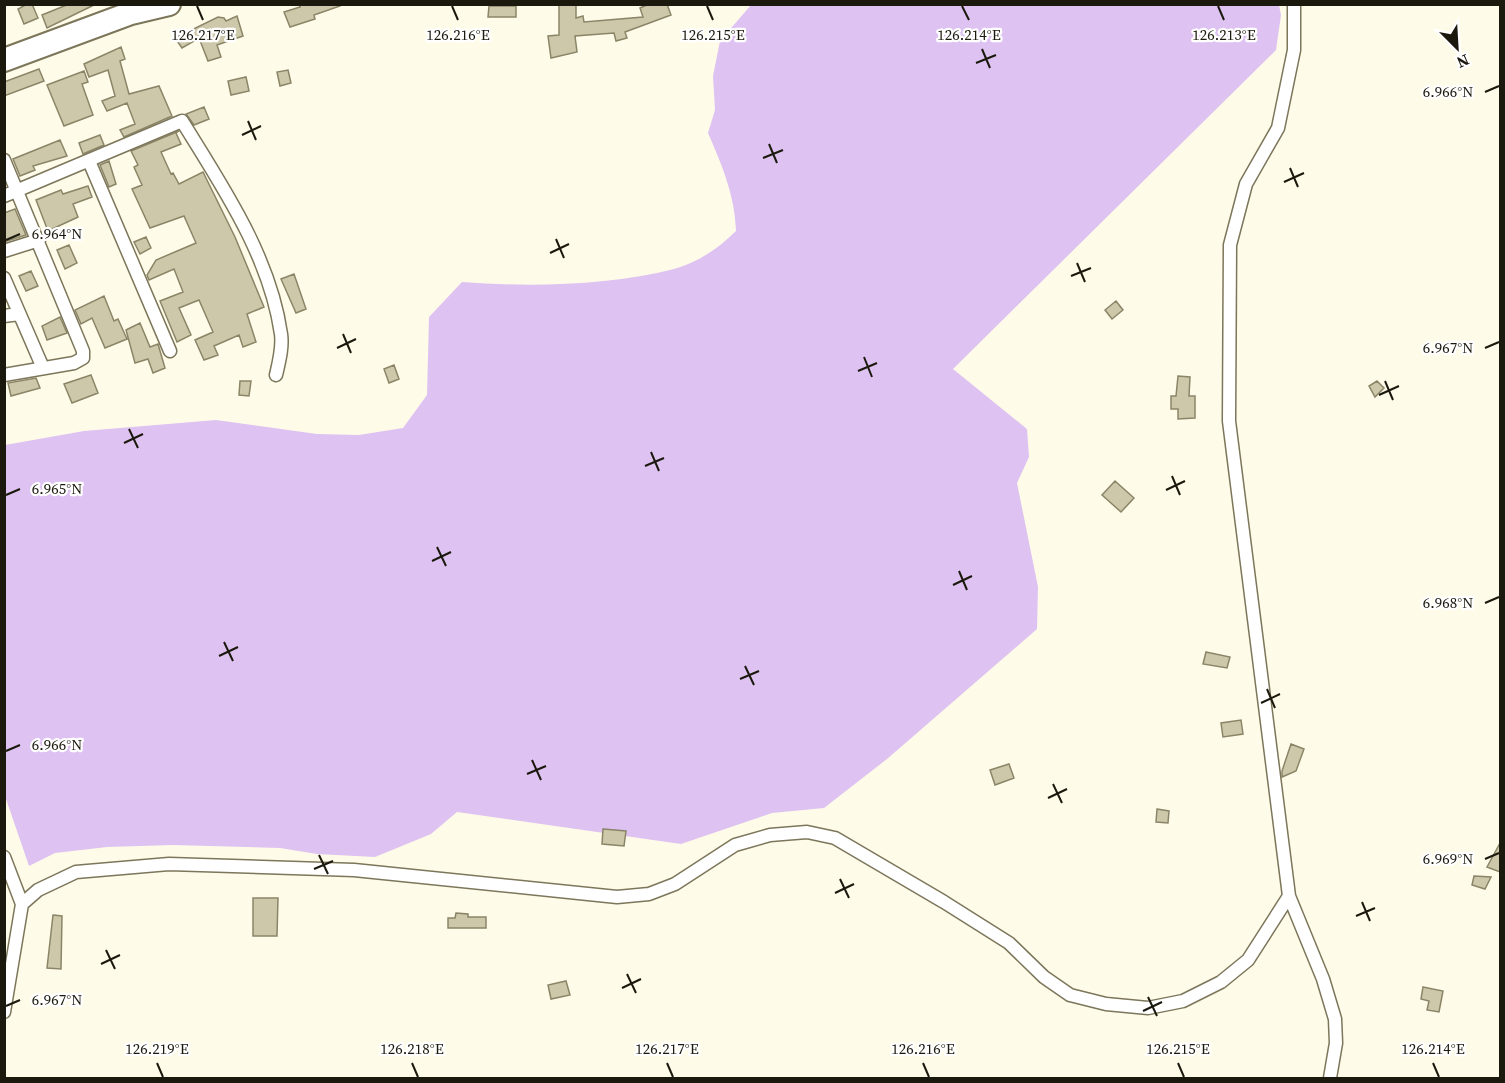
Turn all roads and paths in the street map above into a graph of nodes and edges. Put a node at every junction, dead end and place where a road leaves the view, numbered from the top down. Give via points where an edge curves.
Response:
1 (169, 4) edge
2 (1294, 4) edge
3 (4, 60) edge
4 (4, 160) edge
5 (89, 161) junction
6 (19, 192) junction
7 (4, 196) edge
8 (39, 240) junction
9 (4, 251) edge
10 (4, 278) edge
11 (20, 314) junction
12 (4, 316) edge
13 (170, 351) dead end
14 (43, 368) junction
15 (4, 375) edge
16 (276, 375) dead end
17 (4, 857) edge
18 (1289, 896) junction
19 (22, 904) junction
20 (4, 1012) edge
21 (1330, 1078) edge

1 - 3 highway
2 - 18 street via 1294,50 1278,128 1246,184 1230,245 1229,421
4 - 6 street
5 - 6 street
5 - 13 street
5 - 16 street via 182,121 225,191 259,261 281,334
6 - 7 street
6 - 8 street
8 - 9 street
8 - 14 street via 83,351 79,361
10 - 11 street
11 - 12 street
11 - 14 street
14 - 15 street
17 - 19 street
18 - 19 street via 1248,960 1221,982 1183,1001 1148,1008 1070,995 1044,977 1009,943 944,902 835,838 807,832 770,835 735,845 675,884 649,894 617,897 354,870 169,864 76,872 38,890
18 - 21 street via 1335,1019 1336,1043
19 - 20 street

